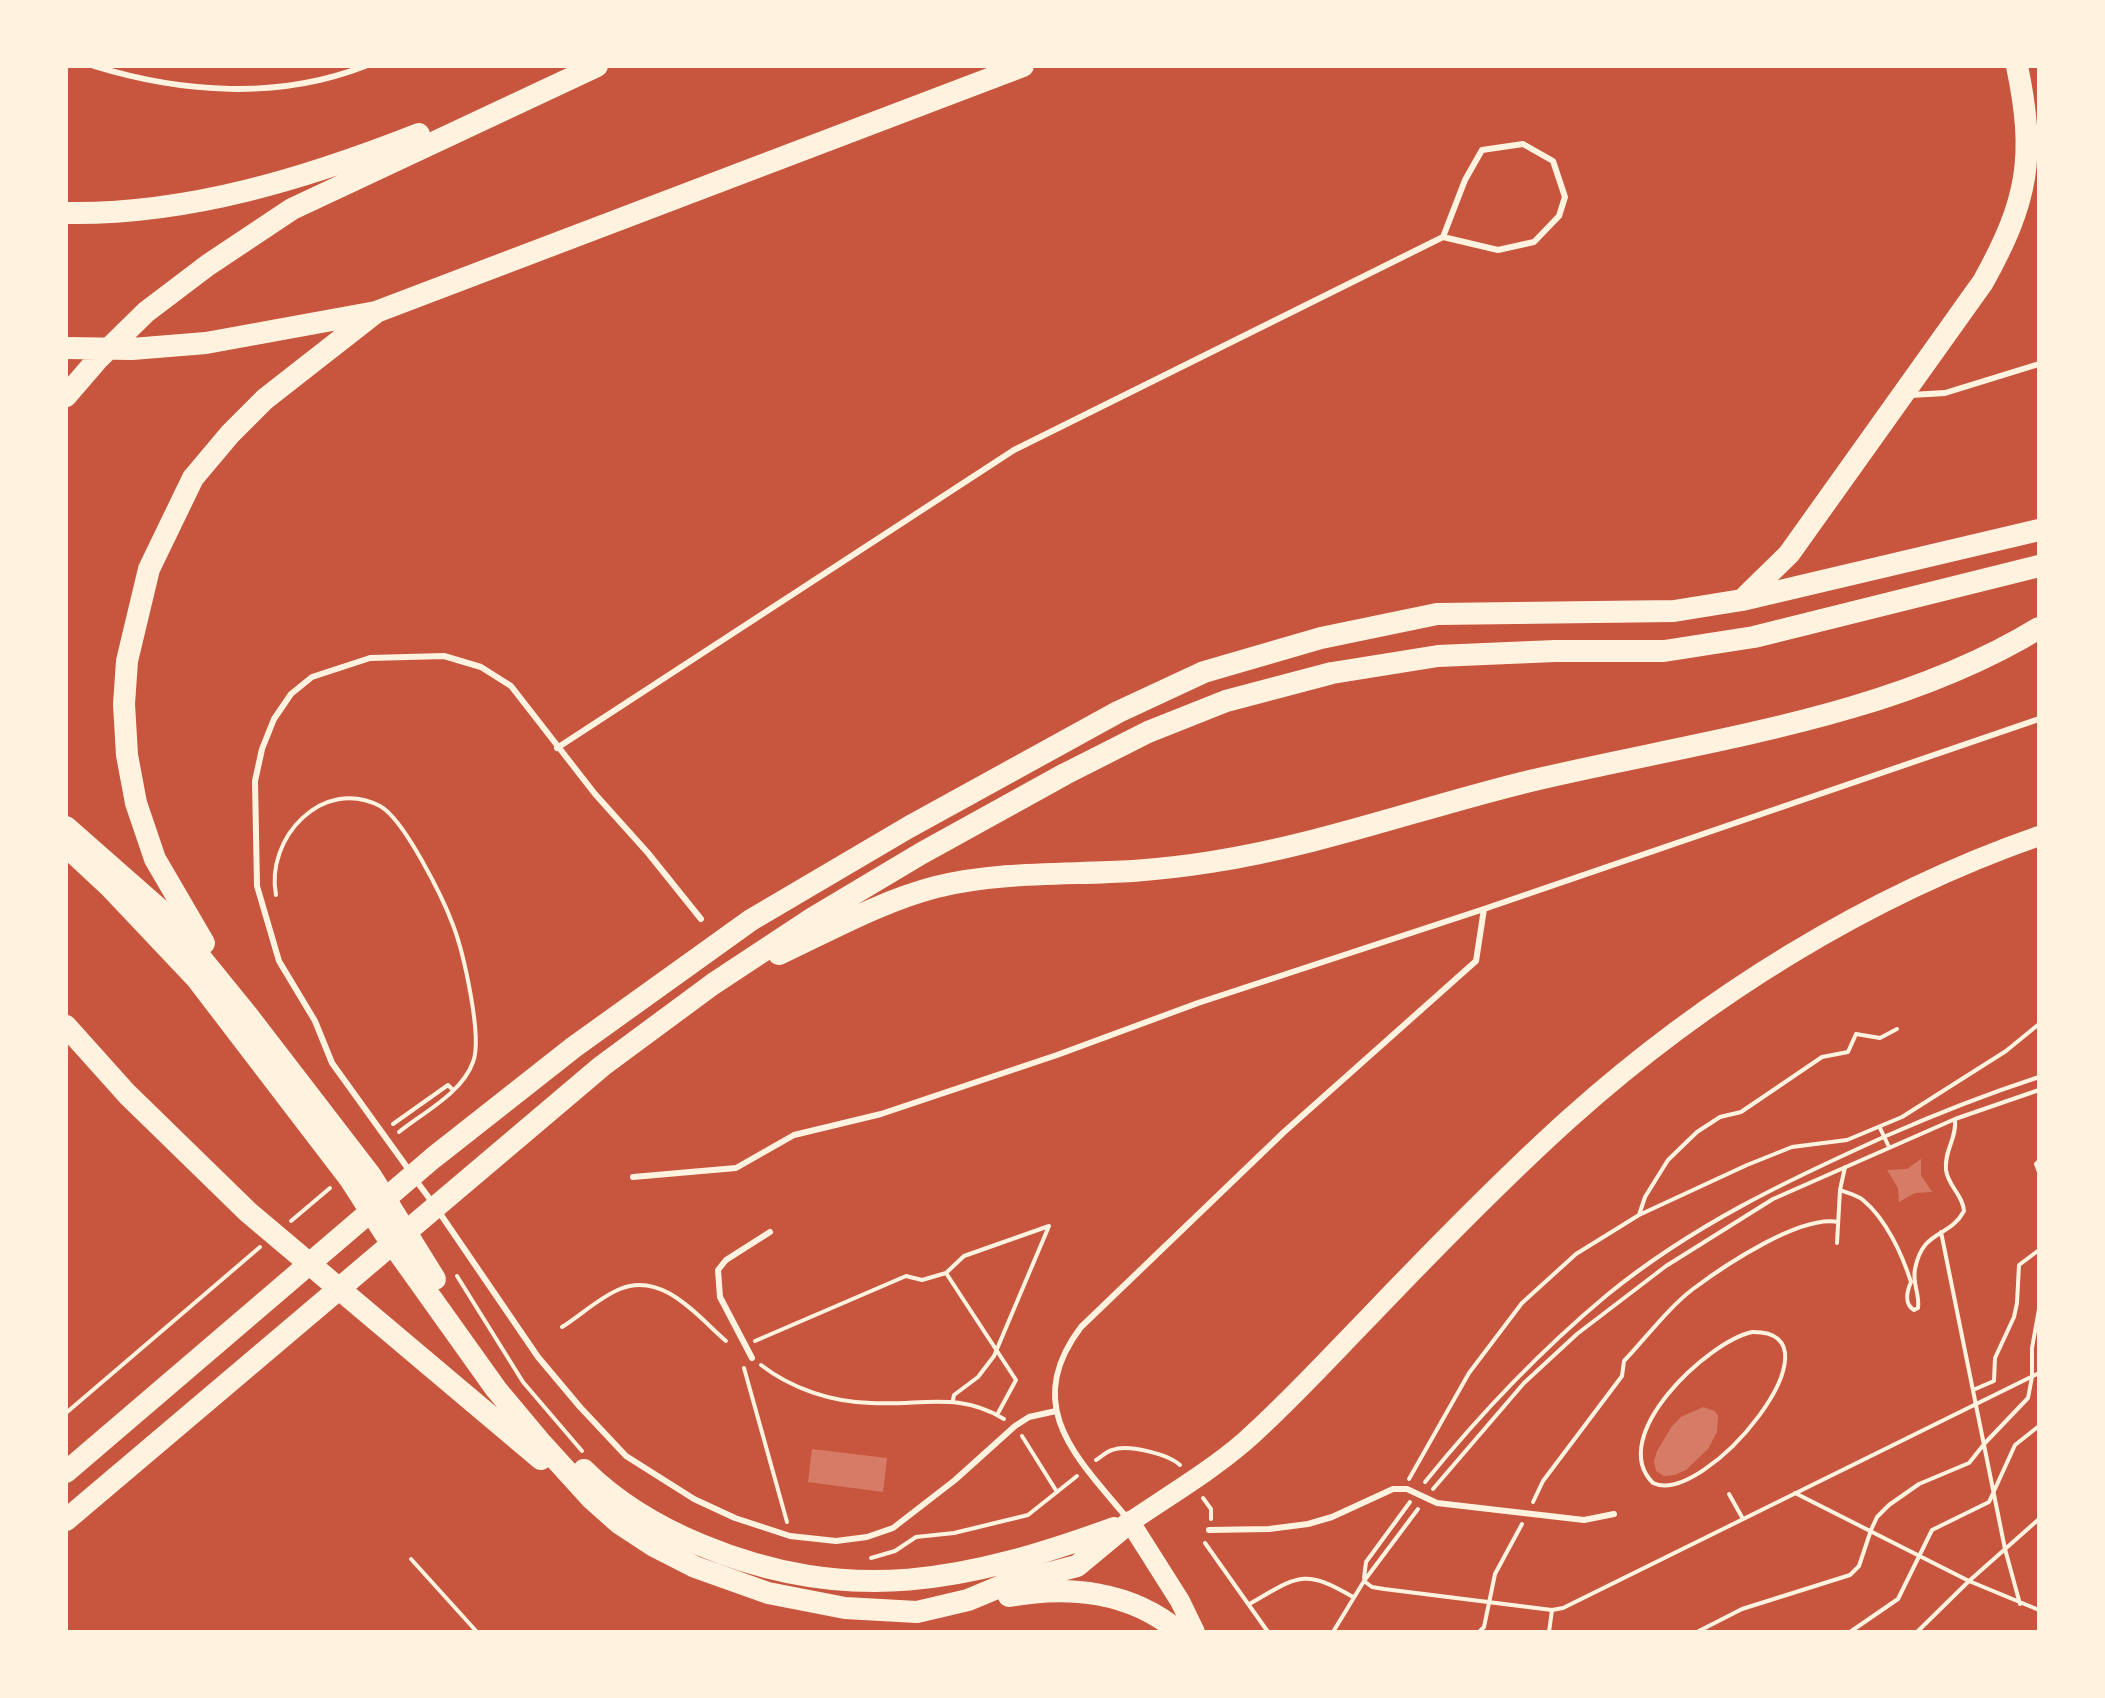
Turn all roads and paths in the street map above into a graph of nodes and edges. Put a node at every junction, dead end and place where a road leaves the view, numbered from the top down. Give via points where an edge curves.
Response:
1 (94, 66) edge
2 (365, 66) edge
3 (595, 66) edge
4 (1023, 66) edge
5 (2017, 66) edge
6 (66, 213) edge
7 (1443, 237) junction
8 (376, 312) junction
9 (66, 348) edge
10 (2039, 364) edge
11 (1903, 395) junction
12 (66, 396) edge
13 (2039, 530) edge
14 (2039, 566) edge
15 (1742, 600) junction
16 (2039, 628) edge
17 (2039, 719) edge
18 (557, 748) junction
19 (66, 827) edge
20 (2039, 836) edge
21 (66, 846) edge
22 (276, 895) dead end
23 (1484, 909) junction
24 (701, 919) dead end
25 (713, 984) junction
26 (248, 1016) junction
27 (2039, 1024) edge
28 (66, 1026) edge
29 (1897, 1029) dead end
30 (2039, 1077) edge
31 (453, 1090) junction
32 (2039, 1090) edge
33 (1955, 1119) junction
34 (1880, 1128) junction
35 (388, 1129) dead end
36 (394, 1136) dead end
37 (1884, 1137) junction
38 (1889, 1147) junction
39 (2039, 1161) edge
40 (1845, 1167) junction
41 (2039, 1172) edge
42 (633, 1177) dead end
43 (335, 1184) dead end
44 (1840, 1190) junction
45 (1639, 1215) junction
46 (1838, 1222) junction
47 (288, 1224) dead end
48 (770, 1232) dead end
49 (1941, 1232) junction
50 (1837, 1243) dead end
51 (264, 1244) dead end
52 (2039, 1250) edge
53 (450, 1266) dead end
54 (946, 1273) junction
55 (2039, 1309) edge
56 (562, 1327) dead end
57 (746, 1345) junction
58 (732, 1346) dead end
59 (996, 1349) junction
60 (752, 1358) joint
61 (742, 1363) dead end
62 (2039, 1373) edge
63 (2032, 1377) junction
64 (1973, 1390) junction
65 (953, 1400) junction
66 (1976, 1404) junction
67 (1056, 1411) junction
68 (66, 1413) edge
69 (997, 1415) junction
70 (1015, 1426) junction
71 (2039, 1426) edge
72 (1985, 1443) junction
73 (583, 1452) dead end
74 (1722, 1456) joint
75 (1085, 1468) junction
76 (66, 1472) edge
77 (1191, 1480) junction
78 (1407, 1489) junction
79 (1995, 1491) junction
80 (1057, 1493) junction
81 (1417, 1493) junction
82 (1795, 1493) junction
83 (1729, 1494) dead end
84 (1426, 1498) junction
85 (592, 1499) junction
86 (1527, 1513) junction
87 (1614, 1514) dead end
88 (1743, 1519) junction
89 (2039, 1519) edge
90 (66, 1520) edge
91 (1130, 1522) junction
92 (788, 1527) dead end
93 (1209, 1530) junction
94 (1871, 1530) junction
95 (2005, 1549) junction
96 (1920, 1556) junction
97 (869, 1558) dead end
98 (411, 1559) dead end
99 (1364, 1581) junction
100 (1969, 1581) junction
101 (1353, 1597) junction
102 (968, 1600) junction
103 (1489, 1602) junction
104 (1250, 1603) junction
105 (2020, 1604) junction
106 (1552, 1610) junction
107 (2039, 1610) edge
108 (477, 1632) edge
109 (1179, 1632) edge
110 (1195, 1632) edge
111 (1268, 1632) edge
112 (1333, 1632) edge
113 (1479, 1632) edge
114 (1549, 1632) edge
115 (1697, 1632) edge
116 (1850, 1632) edge
117 (1917, 1632) edge

1 - 2 lane via 205,89 301,84
3 - 6 highway via 378,150 239,194 94,214
3 - 12 highway via 292,209 146,312
4 - 8 highway
5 - 11 highway via 2028,141 2024,182 2007,240
7 - 7 lane via 1498,250 1534,242 1559,216 1565,197 1553,161 1523,144 1482,150
7 - 18 lane via 1014,450
8 - 9 highway via 206,343
8 - 26 highway via 265,399 193,478 149,569 127,661 127,755 150,845
10 - 11 lane via 1945,393
11 - 15 highway via 1789,554
13 - 15 highway
14 - 25 highway via 1754,637 1664,651 1438,656 1332,673 1226,701 1148,732 961,831
15 - 76 highway via 1674,611 1437,614 1321,638 1204,672 1118,712 751,920 574,1047 433,1158
16 - 25 highway via 1973,662 1880,698 1767,729 1531,781 1276,851 1135,871 981,878 935,887
17 - 23 lane
18 - 24 lane
18 - 70 lane via 511,686 481,667 444,656 370,658 312,677 291,694 274,719 255,781 257,886 279,961 315,1021 332,1063 538,1357 626,1456 694,1499 790,1536 836,1541 867,1537 893,1528
19 - 26 highway via 166,915
20 - 77 main road via 1966,864 1845,923 1666,1039 1569,1119 1271,1417
21 - 85 highway via 197,979 350,1179 496,1389
22 - 31 path via 277,854 305,814 327,802 362,798 384,808 426,869 454,926 473,1004 475,1057 467,1078
23 - 42 lane via 881,1114 794,1135 736,1168
23 - 67 lane via 1476,961 1284,1132 1081,1327 1058,1362
25 - 90 highway via 602,1066
26 - 91 highway via 371,1176 425,1265 512,1388 603,1489 645,1517 735,1559 862,1583 983,1569
27 - 34 path via 2006,1051
28 - 85 highway via 248,1212
29 - 45 path via 1880,1038 1856,1034 1848,1052 1822,1057 1741,1112 1720,1117 1697,1132 1668,1160
30 - 37 path
31 - 35 path via 448,1085
31 - 36 path
32 - 33 path
33 - 38 path
33 - 49 path via 1956,1134 1945,1166 1964,1211
34 - 37 path
34 - 45 path via 1847,1140 1792,1147
37 - 38 path
37 - 81 path via 1770,1189 1661,1255 1609,1294 1519,1376
38 - 40 path
39 - 41 path
40 - 44 path
40 - 84 path via 1773,1199 1711,1237 1587,1326 1524,1383
43 - 47 path
44 - 46 path
44 - 49 path via 1861,1199 1891,1237 1911,1282 1911,1309 1918,1308 1919,1301 1915,1268 1928,1239
45 - 78 path via 1576,1254 1522,1303 1469,1373 1409,1473
46 - 50 path
46 - 86 path via 1824,1220 1780,1234 1691,1290 1624,1361 1622,1376 1543,1481
48 - 57 lane via 718,1270 720,1297
49 - 64 path
51 - 68 path
52 - 64 path via 2019,1265 2014,1317 1995,1358 1994,1381
53 - 73 path via 523,1382
54 - 57 path via 922,1280 906,1276
54 - 59 path
54 - 59 path via 964,1256 1049,1226
55 - 63 path
56 - 58 path via 618,1290 655,1286
57 - 60 lane
59 - 65 path via 984,1370
59 - 69 path via 1016,1380
60 - 65 path via 793,1385 837,1399
61 - 92 path
62 - 63 path
63 - 66 path
63 - 72 path via 2028,1398
64 - 66 path
65 - 69 path
66 - 72 path
66 - 82 path
67 - 70 lane
67 - 75 lane
69 - 70 path
70 - 80 path
71 - 79 path via 2015,1445
72 - 79 path
72 - 94 path via 1969,1463 1904,1493 1877,1517
74 - 74 path via 1765,1409 1783,1372 1784,1345 1768,1332 1736,1336 1692,1368 1657,1409 1640,1454 1646,1476 1660,1486 1686,1480
75 - 77 path via 1119,1448 1173,1459
75 - 80 path
75 - 91 lane
77 - 91 main road
77 - 93 path via 1211,1509
78 - 81 lane
78 - 93 lane via 1393,1489 1308,1524
79 - 95 path
79 - 96 path via 1989,1502 1932,1530
80 - 97 path via 1028,1515 916,1537 895,1551
81 - 84 lane
81 - 99 path via 1366,1562
82 - 88 path
82 - 94 path
83 - 88 path
84 - 86 lane
84 - 99 path
85 - 102 highway via 654,1546 768,1593 884,1612 917,1612
86 - 87 lane via 1584,1520
86 - 103 path via 1495,1574
88 - 106 path
89 - 95 path
91 - 102 highway via 1077,1566
91 - 110 main road
93 - 104 path via 1205,1546
94 - 96 path
94 - 115 path via 1859,1566 1850,1575 1742,1609
95 - 100 path
95 - 105 path
96 - 100 path
96 - 116 path via 1898,1599
98 - 108 path
99 - 101 path
99 - 103 path via 1372,1587
100 - 105 path
100 - 117 path
101 - 104 path via 1329,1583 1302,1577
101 - 112 path
102 - 109 highway via 1085,1591 1147,1611
103 - 106 path
103 - 113 path
104 - 111 path
105 - 107 path
106 - 114 path

